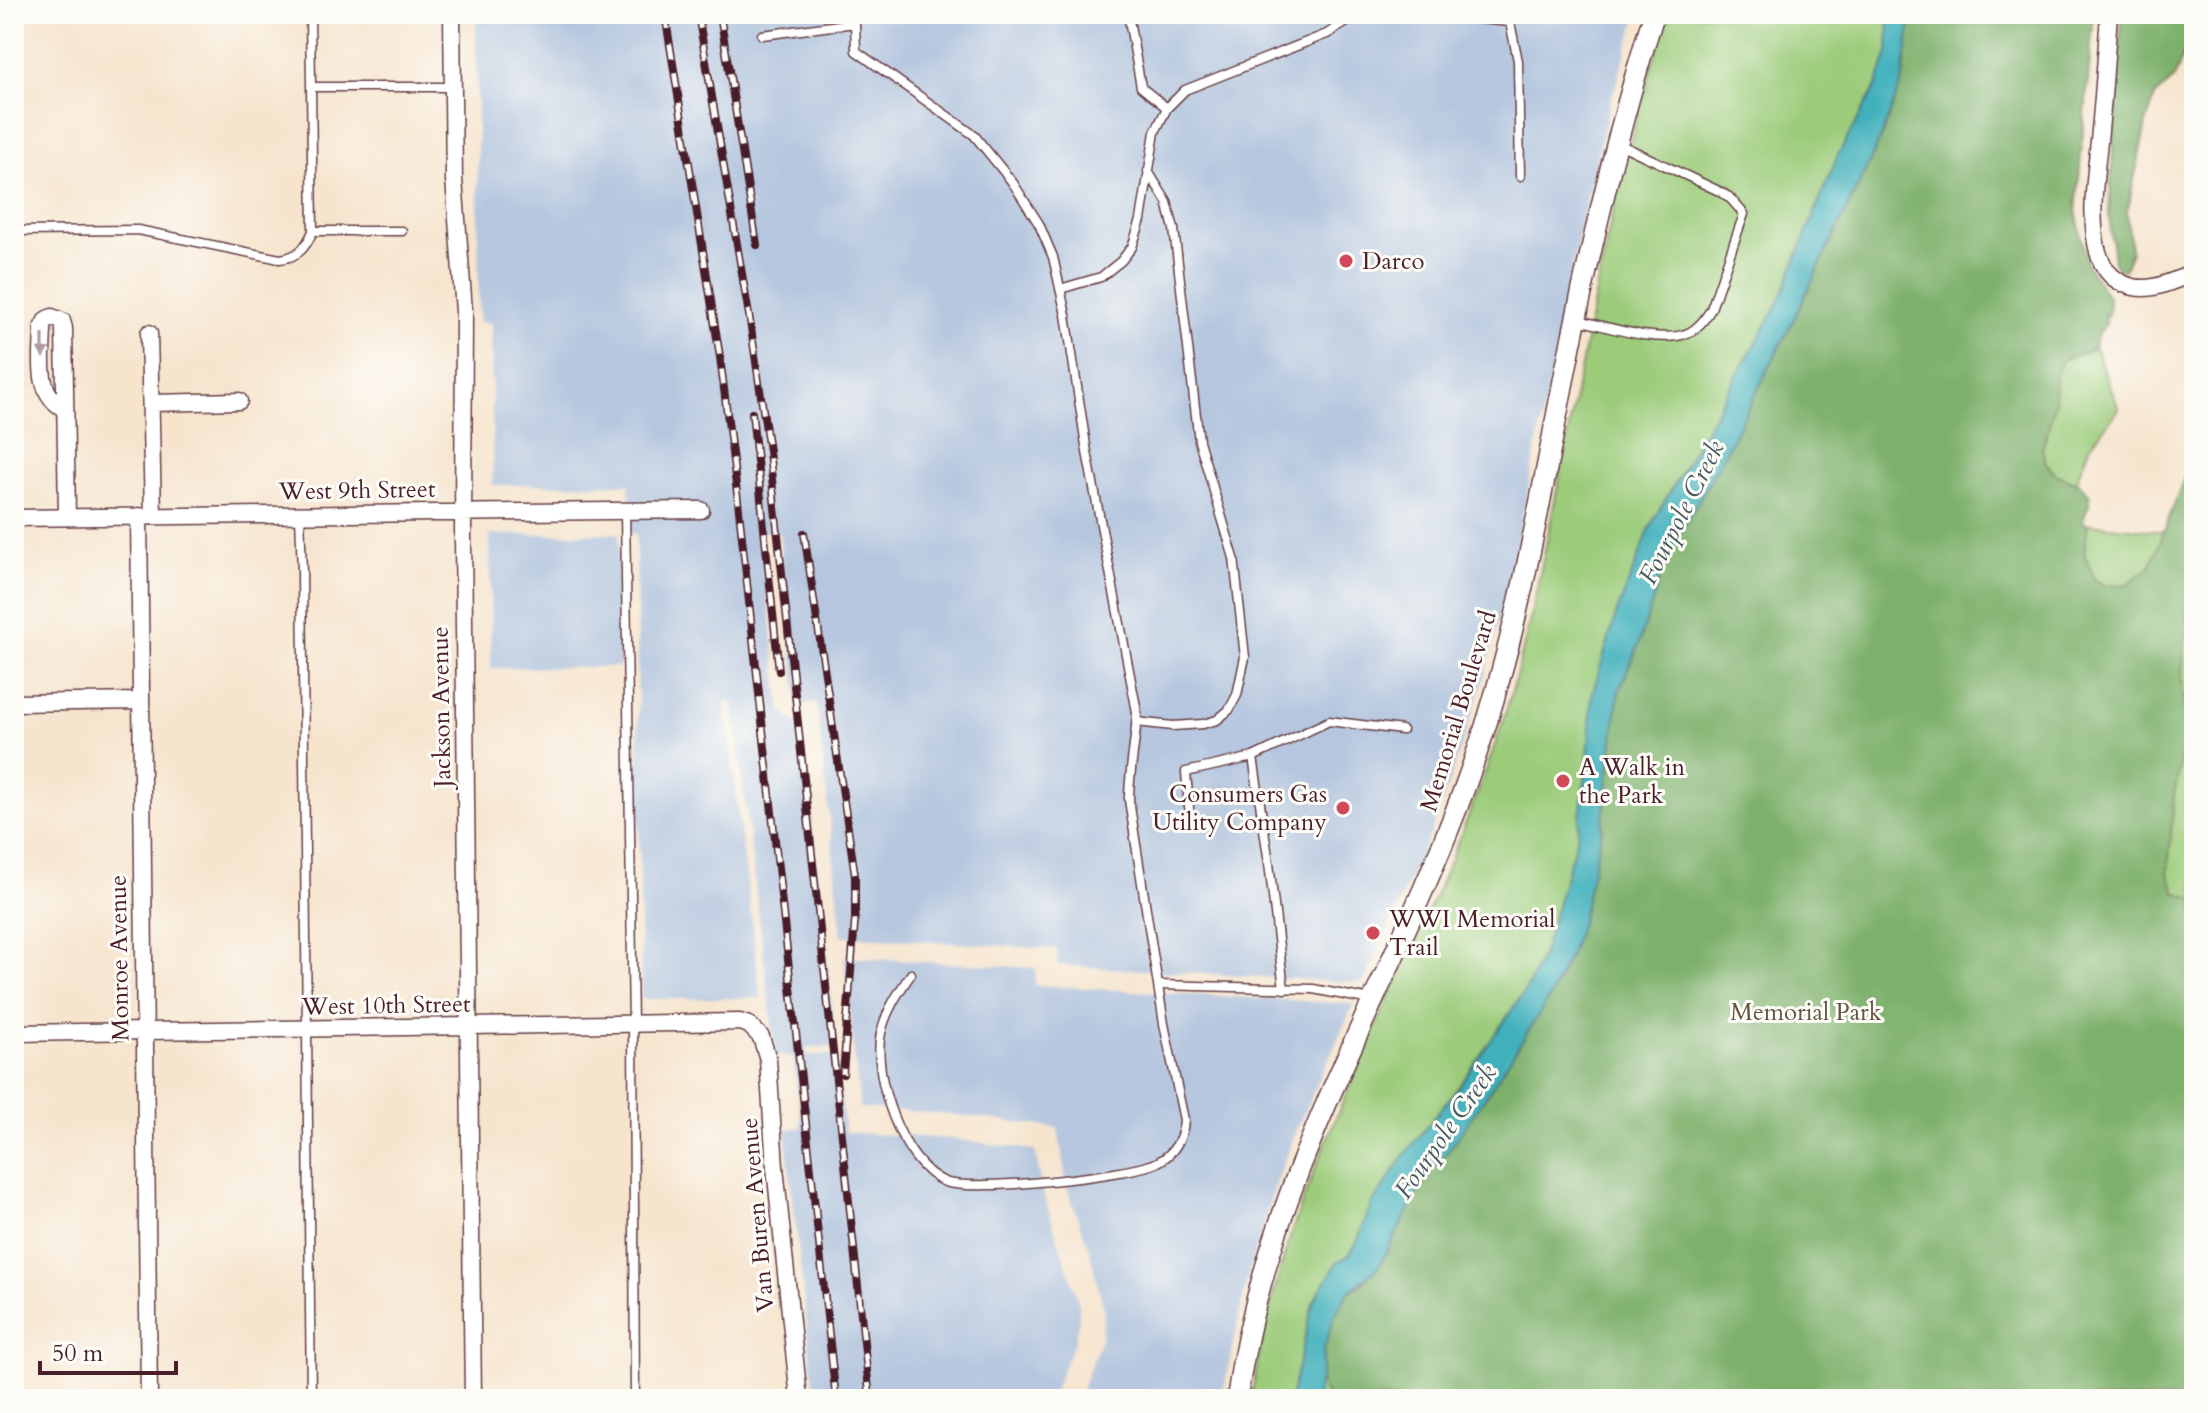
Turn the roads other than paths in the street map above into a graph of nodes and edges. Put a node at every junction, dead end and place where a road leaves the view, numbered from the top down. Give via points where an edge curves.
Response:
1 (310, 14) edge
2 (452, 14) edge
3 (1128, 14) edge
4 (1360, 14) edge
5 (1427, 14) edge
6 (1654, 14) edge
7 (2109, 14) edge
8 (854, 18) edge
9 (762, 35) dead end
10 (313, 87) junction
11 (453, 87) junction
12 (1167, 108) junction
13 (1616, 143) junction
14 (1148, 171) junction
15 (1520, 176) dead end
16 (14, 231) edge
17 (313, 231) junction
18 (402, 231) dead end
19 (2194, 273) edge
20 (1060, 289) junction
21 (1576, 320) junction
22 (149, 333) dead end
23 (239, 401) dead end
24 (151, 403) junction
25 (65, 409) junction
26 (701, 510) dead end
27 (464, 512) junction
28 (625, 512) junction
29 (300, 515) junction
30 (146, 516) junction
31 (67, 517) junction
32 (14, 518) edge
33 (141, 701) junction
34 (14, 703) edge
35 (1136, 722) junction
36 (1402, 730) dead end
37 (1253, 757) junction
38 (1189, 807) dead end
39 (911, 974) dead end
40 (1159, 985) junction
41 (1284, 989) junction
42 (1372, 1000) junction
43 (633, 1025) junction
44 (469, 1028) junction
45 (306, 1029) junction
46 (756, 1030) joint
47 (14, 1033) edge
48 (144, 1033) junction
49 (149, 1399) edge
50 (311, 1399) edge
51 (473, 1399) edge
52 (635, 1399) edge
53 (799, 1399) edge
54 (1237, 1399) edge

1 - 10 lane
2 - 11 street, Jackson Avenue
3 - 12 lane via 1141,87
4 - 12 lane via 1327,34 1185,90
5 - 15 lane via 1510,22 1518,61
6 - 13 street, Memorial Boulevard
7 - 19 street via 2095,201 2099,253 2113,278 2139,288
8 - 9 lane
8 - 20 lane via 856,51 974,135 1013,183 1039,224
10 - 11 lane
10 - 17 lane
11 - 27 street, Jackson Avenue via 464,311
12 - 14 lane via 1155,132
13 - 21 street, Memorial Boulevard
13 - 21 lane via 1721,192 1744,214 1711,309 1689,332 1657,336
14 - 20 lane via 1132,247 1101,277
14 - 35 lane via 1167,202 1174,229 1199,441 1234,558 1245,657 1237,695 1217,720 1173,726
16 - 17 lane via 138,230 280,259 299,253
17 - 18 lane
20 - 35 lane
21 - 42 street, Memorial Boulevard via 1530,555 1496,695 1453,820
22 - 24 street, Monroe Avenue
23 - 24 street
24 - 30 street, Monroe Avenue
25 -> 25 street via 64,325 52,317 43,326 43,383 53,402
25 - 31 street
26 - 28 street, West 9th Street
27 - 28 street, West 9th Street
27 - 29 street, West 9th Street
27 - 44 street, Jackson Avenue
28 - 43 lane
29 - 30 street, West 9th Street
29 - 45 lane
30 - 31 street, West 9th Street
30 - 33 street, Monroe Avenue
31 - 32 street, West 9th Street
33 - 34 street
33 - 48 street, Monroe Avenue
35 - 40 lane via 1129,800
36 - 37 lane via 1329,721
37 - 38 lane via 1186,772
37 - 41 lane
39 - 40 lane via 881,1036 883,1078 895,1119 916,1160 946,1182 965,1185 1009,1185 1141,1168 1168,1156 1183,1133 1184,1120
40 - 41 lane
41 - 42 lane
42 - 54 street, Memorial Boulevard via 1289,1194 1261,1283
43 - 44 street, West 10th Street
43 - 46 street, West 10th Street via 740,1022
43 - 52 lane
44 - 45 street, West 10th Street
44 - 51 street, Jackson Avenue
45 - 48 street, West 10th Street
45 - 50 lane
46 - 53 street, Van Buren Avenue via 768,1059
47 - 48 street, West 10th Street
48 - 49 street, Monroe Avenue

